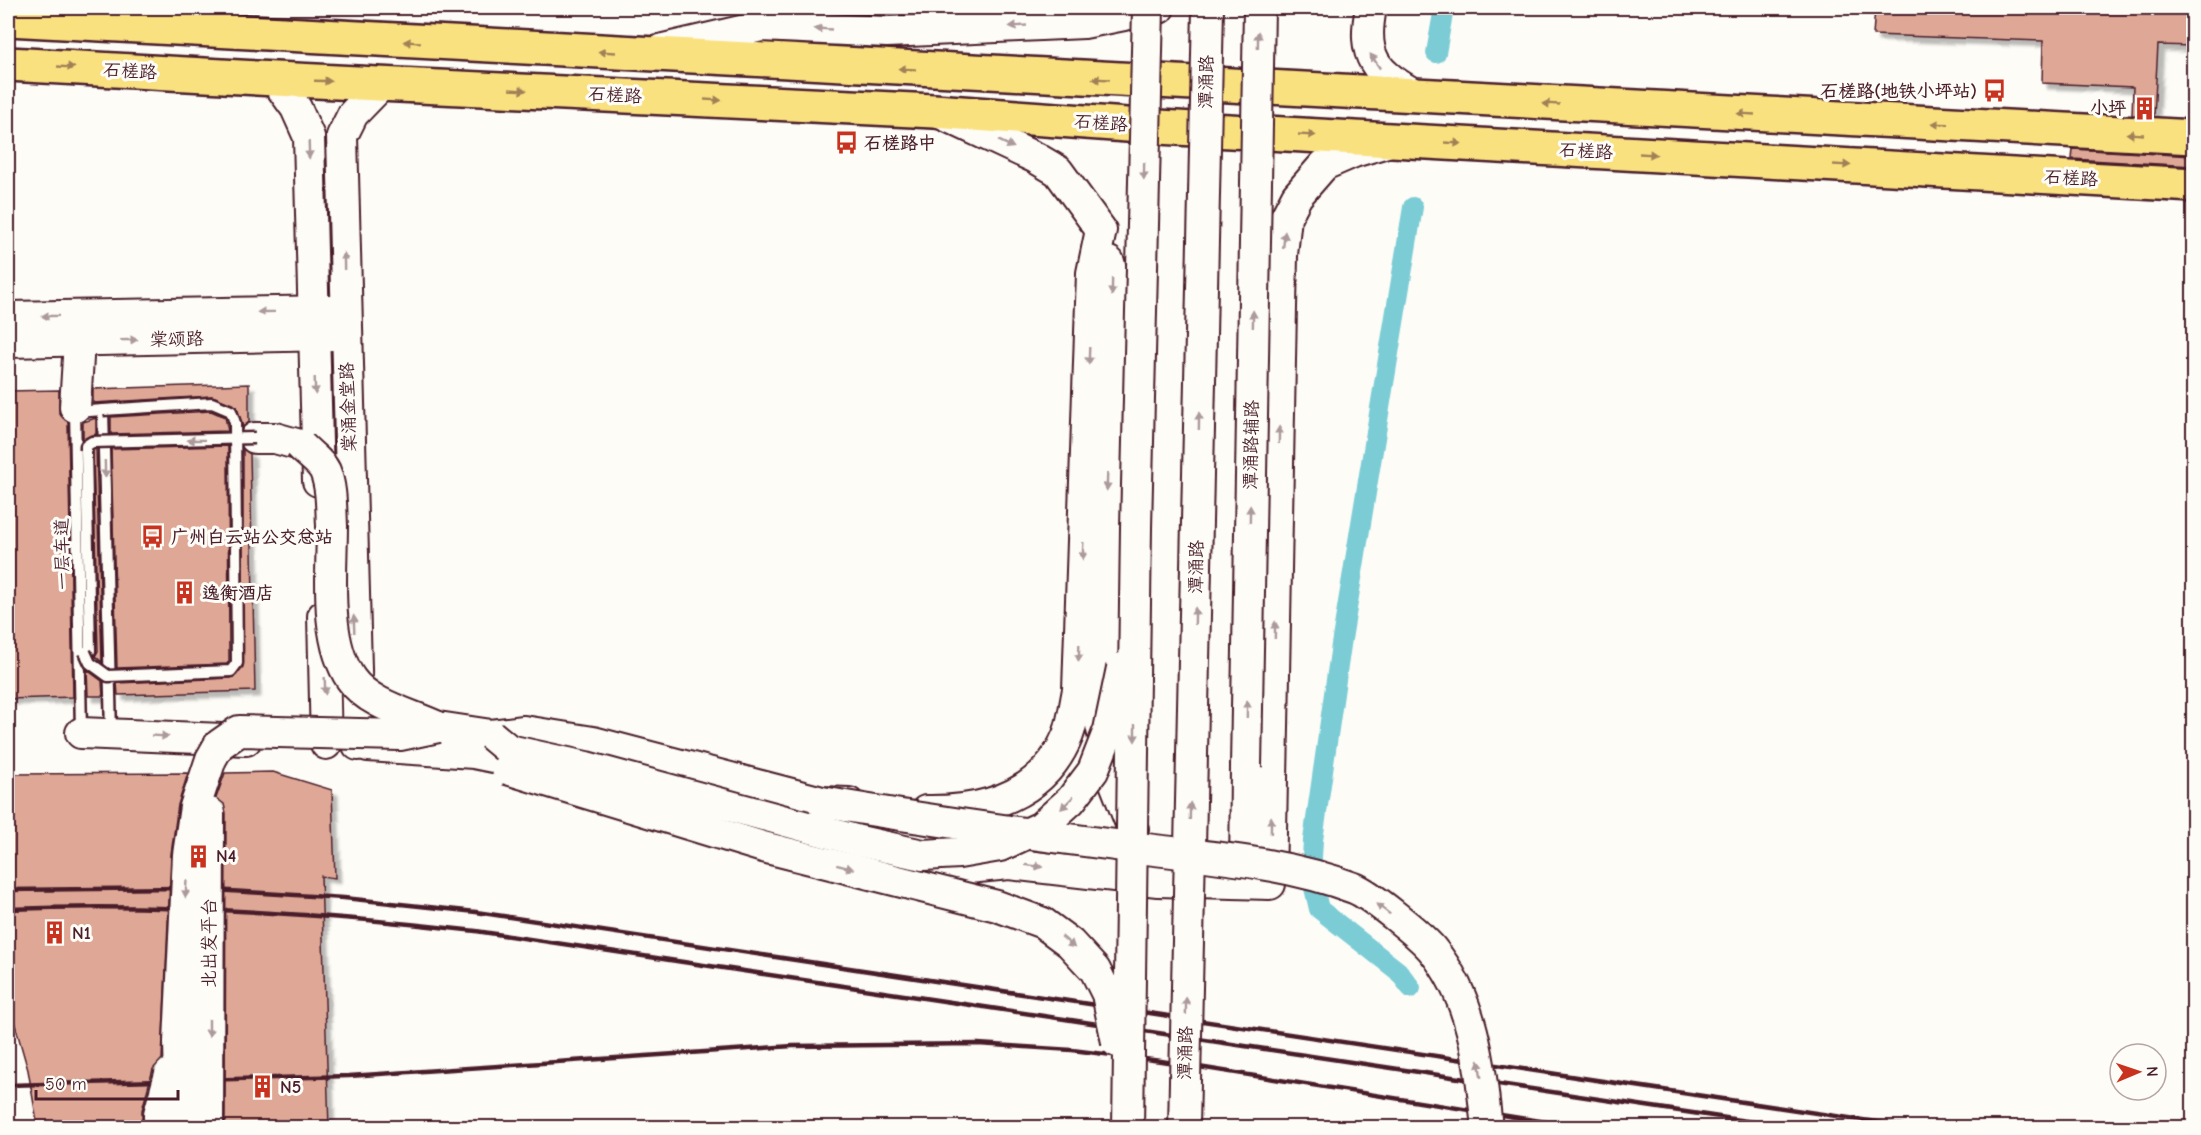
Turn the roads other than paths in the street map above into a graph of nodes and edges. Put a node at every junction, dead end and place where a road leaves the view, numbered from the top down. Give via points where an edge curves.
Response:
1 (1111, 8) edge
2 (1148, 8) edge
3 (1159, 8) edge
4 (1208, 8) edge
5 (1259, 8) edge
6 (1371, 8) edge
7 (8, 19) edge
8 (1084, 23) junction
9 (645, 54) junction
10 (8, 64) edge
11 (276, 79) junction
12 (382, 84) junction
13 (1418, 96) junction
14 (934, 111) junction
15 (2193, 137) edge
16 (1395, 140) junction
17 (2193, 185) edge
18 (1101, 230) junction
19 (8, 317) edge
20 (314, 323) junction
21 (346, 323) junction
22 (79, 341) junction
23 (8, 342) edge
24 (83, 413) junction
25 (255, 438) joint
26 (1136, 528) junction
27 (88, 652) junction
28 (1101, 725) junction
29 (326, 732) junction
30 (81, 733) joint
31 (111, 733) junction
32 (357, 735) junction
33 (491, 735) junction
34 (430, 738) junction
35 (212, 759) junction
36 (822, 802) junction
37 (1158, 881) junction
38 (1245, 882) junction
39 (179, 1042) junction
40 (159, 1128) edge
41 (181, 1128) edge
42 (208, 1128) edge
43 (1127, 1128) edge
44 (1184, 1128) edge
45 (1487, 1128) edge

1 - 8 street
2 -> 26 street, bridge
3 - 8 street
44 -> 4 street, 潭涌路, bridge
38 -> 5 street, 潭涌路辅路, bridge
13 -> 6 street via 1389,80 1370,54 1367,30
9 -> 7 main road
8 -> 9 street via 887,32 762,26
13 -> 9 main road
10 -> 11 main road, 石槎路
11 -> 12 main road, 石槎路
11 -> 20 street, 棠涌金堂路 via 296,108 309,137
12 -> 14 main road, 石槎路
21 -> 12 street, 棠涌金堂路 via 342,136 353,114
15 -> 13 main road
14 -> 16 main road, 石槎路
14 -> 18 street via 1058,171
16 -> 17 main road, 石槎路
38 -> 16 street via 1270,884 1286,217 1297,196 1324,165
18 -> 28 street via 1113,276
18 -> 36 street, bridge via 1092,273 1078,690 1069,734 1059,754 1032,785 981,808 923,811 872,803
20 -> 19 street, 棠颂路
20 - 21 street, 棠颂路
22 -> 20 street, 棠颂路
20 -> 29 street, 棠涌金堂路
32 -> 21 street, 棠涌金堂路
22 - 23 street, 棠颂路
22 - 24 street
24 - 27 lane
24 - 27 lane, bridge via 219,409 225,411 232,426 233,662 230,666 107,670
24 - 27 lane, bridge via 212,403 231,411 235,423 237,663 231,671 108,676 90,663
24 - 30 lane, 一层车道
24 -> 31 lane
25 -> 27 lane, bridge via 92,442 86,446
25 - 34 street, bridge via 275,438 300,445 324,469 331,506 336,644 351,679
26 -> 33 street, bridge via 1121,679 1109,730 1093,771 1071,800 1041,827 1000,846 924,855 859,841 509,750
26 -> 43 street, bridge
28 - 32 street via 1089,748 1060,781 1027,807 982,836 933,841 533,746 405,727
28 - 37 street via 1113,778
31 -> 29 street
29 - 32 street
30 - 31 street
32 - 34 street
33 - 34 street
33 - 36 street via 524,731 593,742
34 - 35 street, 北出发平台, bridge via 239,731 219,745
34 -> 37 street via 474,753 925,867 1009,864
34 -> 43 street, bridge via 507,769 764,847 997,906 1043,923 1070,943 1095,970 1107,994
35 -> 39 street, 北出发平台, bridge via 195,807 188,855
35 -> 42 street, 北出发平台, bridge
45 -> 36 street, bridge via 1470,1018 1454,984 1431,949 1357,888 1274,866 944,823
37 - 38 street
39 - 40 street, 北出发平台, bridge via 159,1114
39 - 41 street, 北出发平台, bridge

